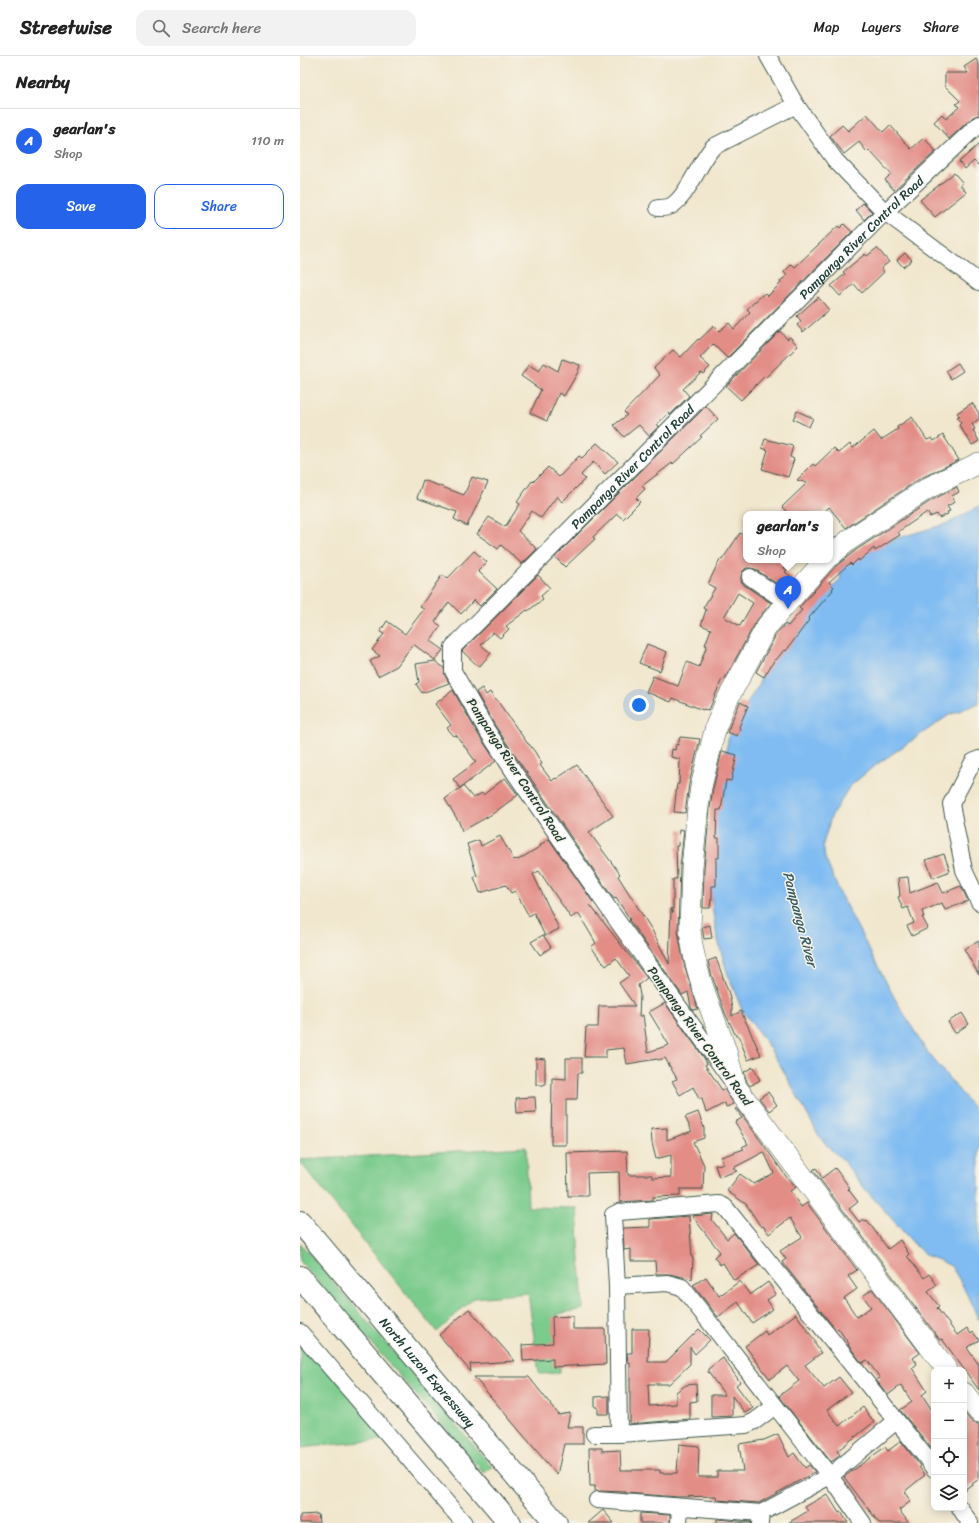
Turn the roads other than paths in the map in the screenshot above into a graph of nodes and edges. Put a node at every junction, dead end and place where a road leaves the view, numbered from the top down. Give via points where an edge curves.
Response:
1 (768, 56) edge
2 (796, 105) junction
3 (979, 124) edge
4 (658, 208) dead end
5 (884, 212) junction
6 (979, 282) edge
7 (979, 463) edge
8 (833, 553) edge
9 (822, 563) edge
10 (750, 577) dead end
11 (788, 603) junction
12 (979, 759) edge
13 (979, 902) edge
14 (736, 1087) junction
15 (300, 1222) edge
16 (300, 1277) edge
17 (617, 1286) junction
18 (300, 1332) edge
19 (945, 1367) edge
20 (967, 1397) edge
21 (775, 1406) junction
22 (979, 1412) edge
23 (896, 1422) junction
24 (594, 1434) dead end
25 (619, 1434) junction
26 (931, 1465) edge
27 (830, 1476) junction
28 (597, 1500) dead end
29 (680, 1506) junction
30 (962, 1511) edge
31 (760, 1518) edge
32 (464, 1523) edge
33 (510, 1523) edge
34 (556, 1523) edge
35 (679, 1523) edge
36 (863, 1523) edge
37 (970, 1523) edge

1 - 2 street
2 - 4 street via 713,147 677,202 669,207
2 - 5 street via 835,160
3 - 5 street, Pampanga River Control Road
5 - 6 street
5 - 14 street, Pampanga River Control Road via 453,647 453,671 486,729 611,912
7 - 8 main road via 928,488 849,540
9 - 11 main road
10 - 11 street
11 - 14 main road via 767,626 716,726 704,774 695,835 691,942 706,998 726,1051
12 - 13 street via 973,762 951,804 964,870
14 - 19 main road, Pampanga River Control Road
15 - 34 highway, North Luzon Expressway
16 - 33 highway
17 - 21 street via 667,1283 682,1287
17 - 23 street via 613,1217 615,1213 719,1204 725,1207
17 - 25 street
18 - 32 street
20 - 22 main road
21 - 25 street via 746,1425
21 - 27 street
23 - 26 street
23 - 27 street
24 - 25 street
27 - 31 street
27 - 36 street
28 - 29 street
29 - 31 street
29 - 35 street
30 - 37 street

